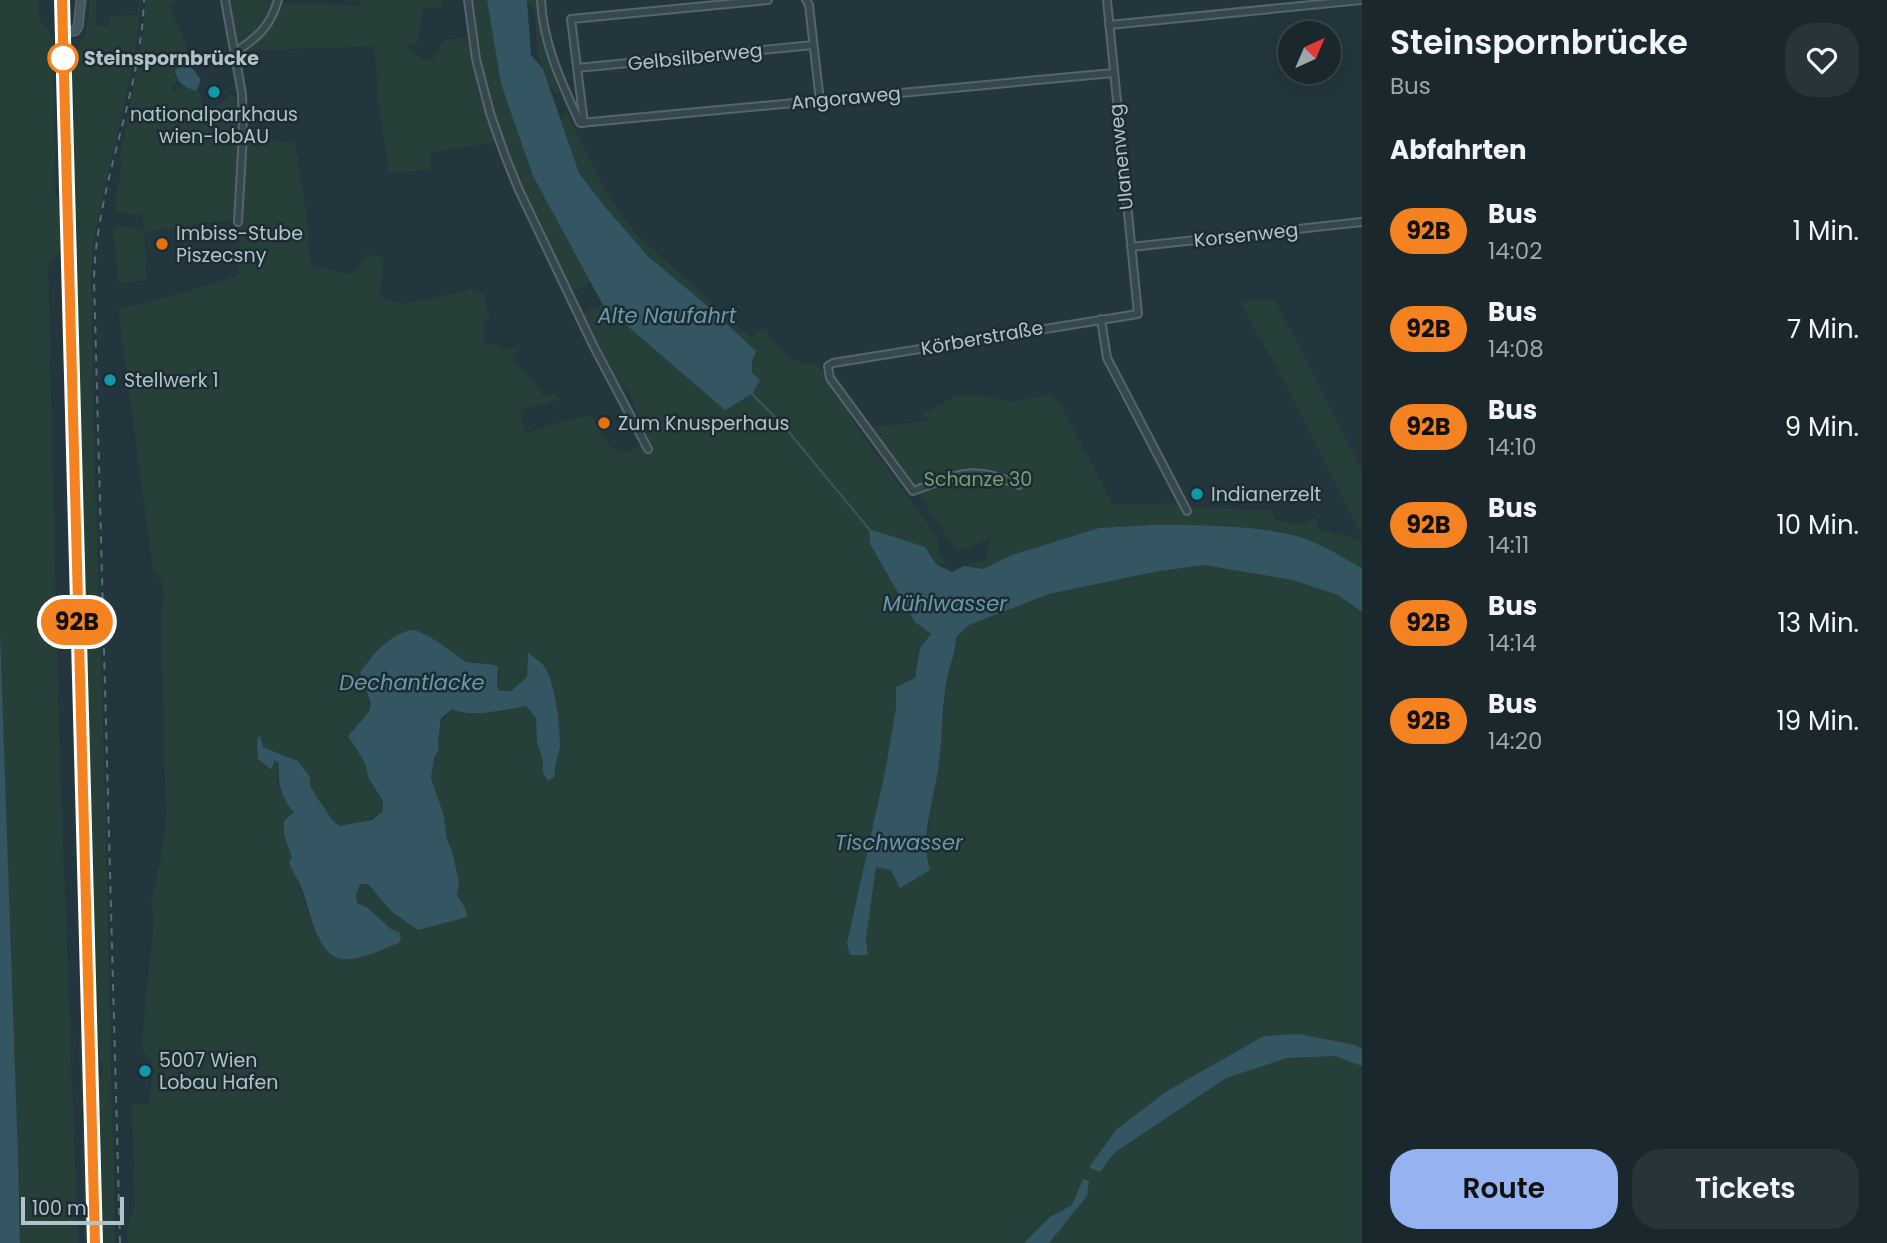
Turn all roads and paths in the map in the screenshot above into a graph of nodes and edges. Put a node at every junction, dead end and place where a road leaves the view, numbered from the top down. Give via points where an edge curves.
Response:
1 (62, 0) edge
2 (81, 0) edge
3 (225, 0) edge
4 (278, 0) edge
5 (468, 0) edge
6 (541, 0) edge
7 (768, 0) edge
8 (806, 0) edge
9 (1107, 0) edge
10 (1362, 0) edge
11 (1109, 25) junction
12 (63, 31) junction
13 (813, 45) junction
14 (236, 52) junction
15 (577, 68) junction
16 (1113, 73) junction
17 (820, 101) junction
18 (582, 123) junction
19 (238, 222) dead end
20 (1362, 222) edge
21 (1131, 247) junction
22 (1138, 314) joint
23 (1101, 319) junction
24 (648, 449) dead end
25 (1020, 485) dead end
26 (1187, 510) dead end
27 (95, 1243) edge

1 - 12 main road
2 - 12 main road via 78,27
3 - 14 street
4 - 14 street via 272,19
5 - 24 street via 476,59 508,164
6 - 18 street via 555,66
7 - 15 street via 571,19
8 - 13 street
9 - 11 street, Ulanenweg
10 - 11 street
11 - 16 street, Ulanenweg
12 - 27 street
13 - 15 street, Gelbsilberweg
13 - 17 street
14 - 19 street via 243,134
15 - 18 street
16 - 17 street, Angoraweg
16 - 21 street, Ulanenweg
17 - 18 street, Angoraweg
20 - 21 street, Korsenweg
21 - 22 street, Ulanenweg
22 - 23 street, Körberstraße
23 - 25 street, Körberstraße via 828,366 830,378 913,491 967,472 994,474
23 - 26 street via 1107,358

